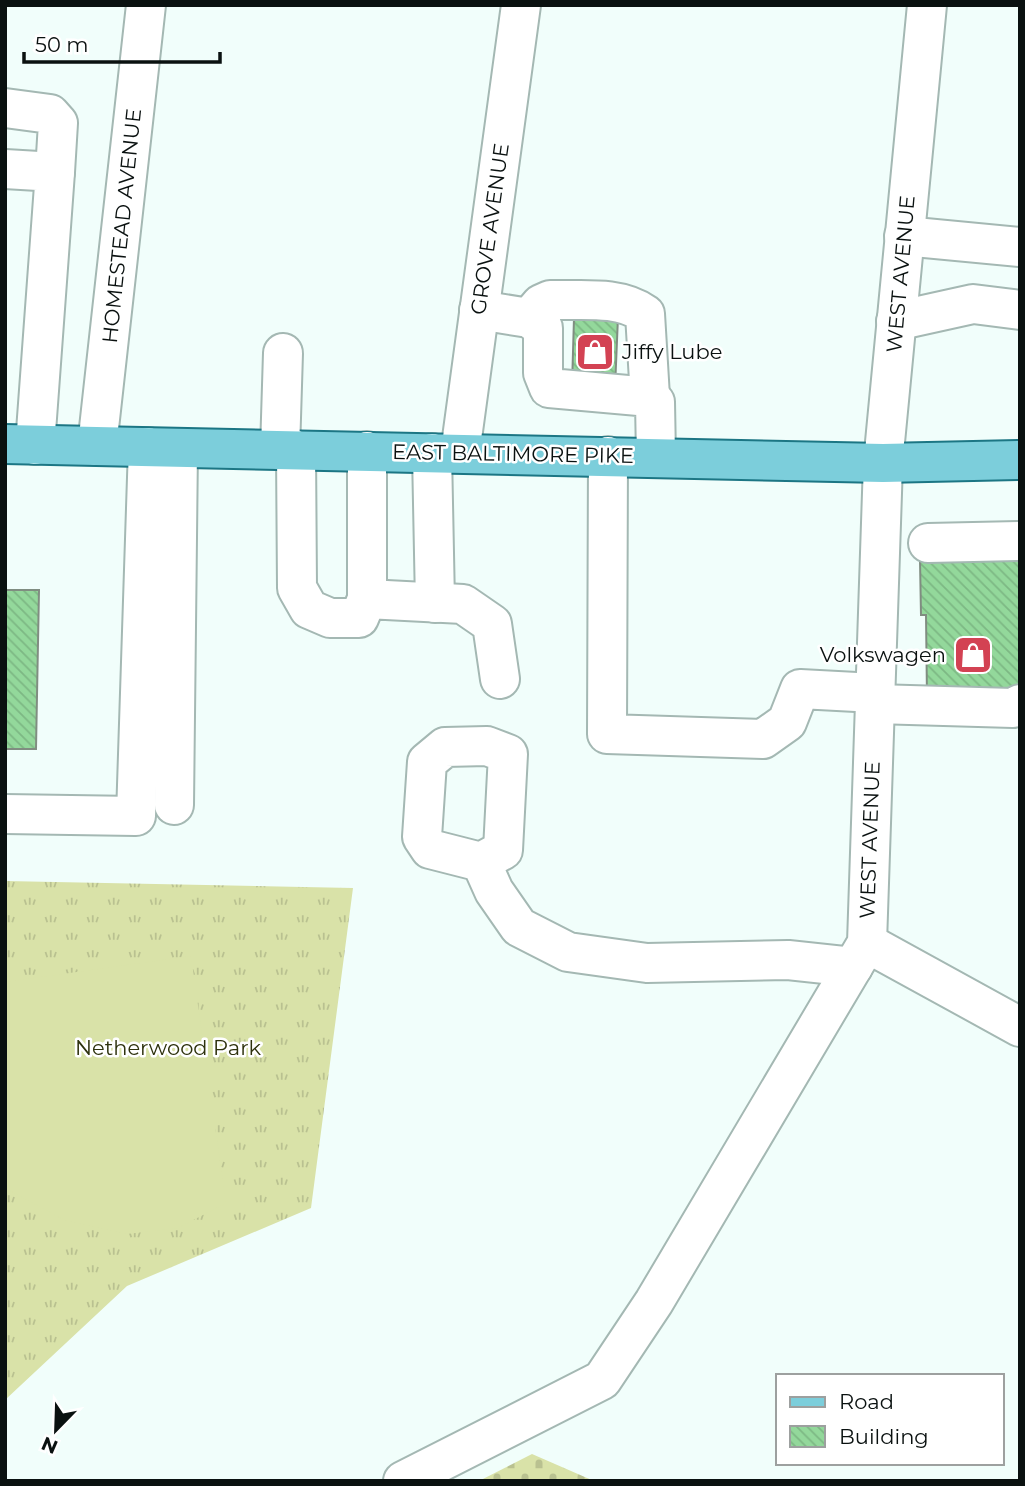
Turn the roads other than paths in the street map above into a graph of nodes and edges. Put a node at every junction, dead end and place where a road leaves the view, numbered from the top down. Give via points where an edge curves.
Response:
1 (146, 5) edge
2 (521, 5) edge
3 (927, 5) edge
4 (5, 108) edge
5 (5, 169) edge
6 (55, 172) junction
7 (904, 236) junction
8 (1020, 247) edge
9 (479, 310) junction
10 (1020, 310) edge
11 (529, 318) junction
12 (896, 321) junction
13 (283, 353) dead end
14 (650, 397) junction
15 (20, 445) edge
16 (97, 446) junction
17 (163, 447) junction
18 (288, 450) junction
19 (366, 452) junction
20 (446, 453) junction
21 (608, 456) junction
22 (656, 457) junction
23 (1020, 460) edge
24 (883, 463) junction
25 (1020, 541) edge
26 (928, 543) dead end
27 (367, 599) junction
28 (435, 603) junction
29 (500, 679) dead end
30 (875, 698) junction
31 (1020, 704) edge
32 (174, 805) dead end
33 (5, 814) edge
34 (481, 862) dead end
35 (860, 955) junction
36 (1020, 1027) edge
37 (403, 1481) edge

1 - 16 street, HOMESTEAD AVENUE
2 - 9 street, GROVE AVENUE
3 - 7 street, WEST AVENUE
4 - 6 street via 50,114 58,123
5 - 6 street
6 - 15 street
7 - 8 street
7 - 12 street, WEST AVENUE
9 - 11 street
9 - 20 street, GROVE AVENUE
10 - 12 street via 973,304
11 - 14 street via 543,328 543,373 549,388
11 - 14 street via 550,300 616,302 637,308 645,314
12 - 24 street, WEST AVENUE
13 - 18 street
14 - 22 street via 655,402
15 - 16 main road, EAST BALTIMORE PIKE
16 - 17 main road, EAST BALTIMORE PIKE
17 - 18 main road, EAST BALTIMORE PIKE
17 - 32 street
17 - 33 street via 146,554 136,816
18 - 19 main road, EAST BALTIMORE PIKE
18 - 27 street via 297,588 309,609 330,618 359,618
19 - 20 main road, EAST BALTIMORE PIKE
19 - 27 street
20 - 21 main road, EAST BALTIMORE PIKE
20 - 28 street, GROVE AVENUE
21 - 22 main road, EAST BALTIMORE PIKE
21 - 30 street via 607,734 763,739 787,722 800,690
22 - 24 main road, EAST BALTIMORE PIKE
23 - 24 main road, EAST BALTIMORE PIKE
24 - 30 street, WEST AVENUE
25 - 26 street
27 - 28 street
28 - 29 street via 463,604 492,624
30 - 31 street via 1013,708
30 - 35 street, WEST AVENUE
34 - 35 street via 519,927 568,952 647,963
35 - 36 street
35 - 37 street, WEST AVENUE via 654,1302 602,1380

